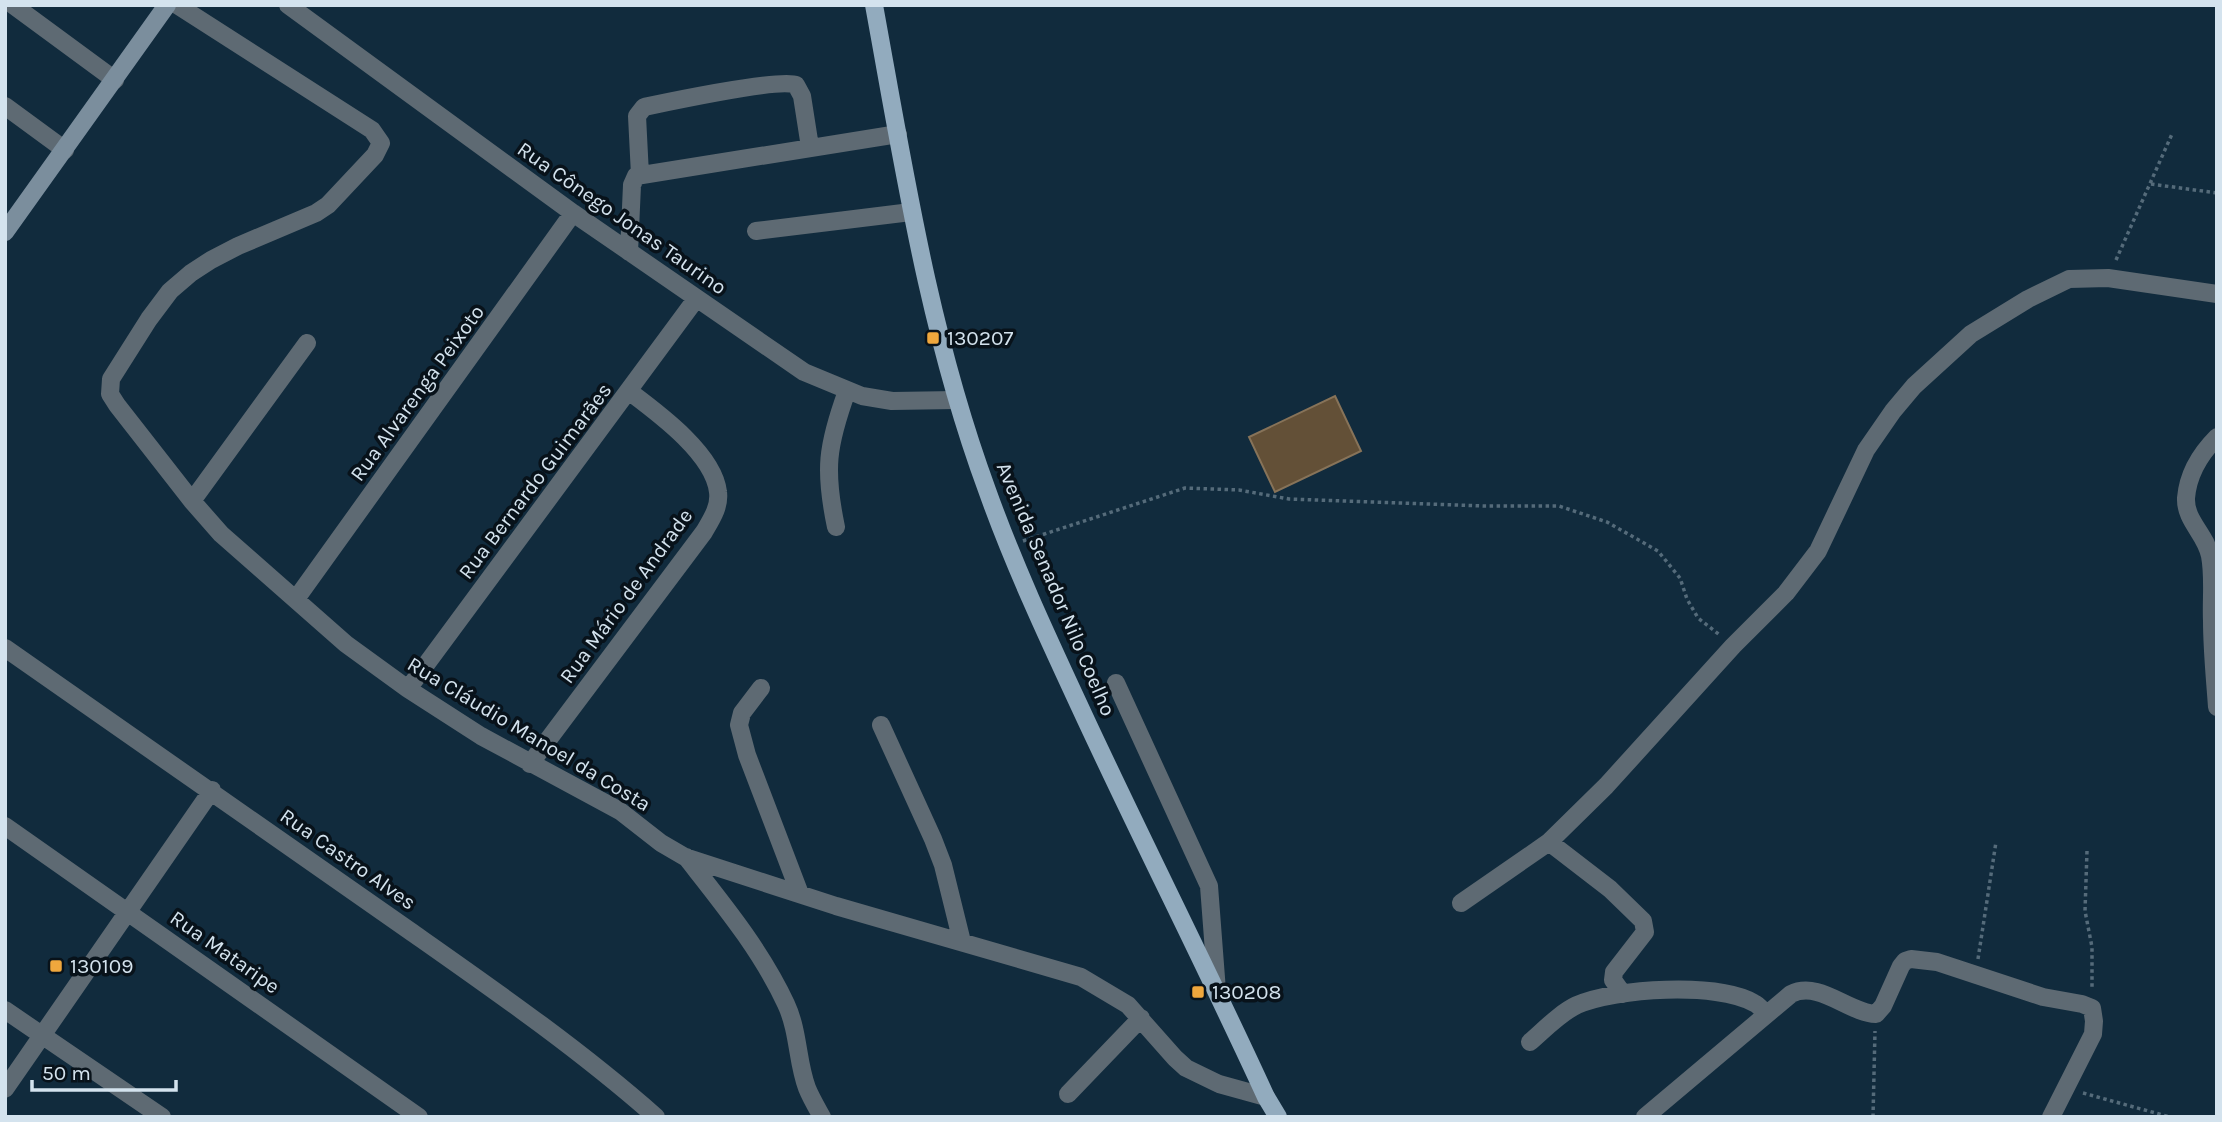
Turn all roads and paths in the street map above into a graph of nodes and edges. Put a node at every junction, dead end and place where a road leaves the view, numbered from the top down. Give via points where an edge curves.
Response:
1 (13, 5) edge
2 (167, 5) edge
3 (177, 5) edge
4 (288, 5) edge
5 (874, 5) edge
6 (115, 80) junction
7 (5, 106) edge
8 (898, 134) junction
9 (2172, 134) dead end
10 (810, 147) junction
11 (65, 150) junction
12 (640, 175) junction
13 (2151, 184) junction
14 (2217, 193) edge
15 (911, 212) junction
16 (573, 214) junction
17 (756, 231) dead end
18 (5, 232) edge
19 (629, 252) junction
20 (2108, 278) junction
21 (2217, 294) edge
22 (696, 299) junction
23 (307, 343) dead end
24 (630, 391) junction
25 (847, 391) junction
26 (956, 400) junction
27 (2217, 437) edge
28 (192, 501) junction
29 (836, 527) dead end
30 (1008, 546) junction
31 (296, 599) junction
32 (1733, 646) junction
33 (5, 649) edge
34 (1116, 683) dead end
35 (761, 688) dead end
36 (408, 689) junction
37 (2217, 707) edge
38 (881, 725) dead end
39 (530, 764) junction
40 (212, 790) junction
41 (5, 826) edge
42 (1549, 842) junction
43 (1996, 842) dead end
44 (2087, 851) dead end
45 (685, 857) junction
46 (800, 894) junction
47 (1461, 903) dead end
48 (129, 912) junction
49 (962, 942) junction
50 (1975, 975) junction
51 (1623, 994) junction
52 (1217, 998) junction
53 (2092, 1008) junction
54 (5, 1010) edge
55 (1766, 1014) junction
56 (1876, 1014) junction
57 (1140, 1018) junction
58 (41, 1036) junction
59 (1530, 1042) dead end
60 (2064, 1088) junction
61 (5, 1089) edge
62 (1068, 1094) dead end
63 (1266, 1097) junction
64 (162, 1117) edge
65 (419, 1117) edge
66 (656, 1117) edge
67 (822, 1117) edge
68 (1278, 1117) edge
69 (1646, 1117) edge
70 (1872, 1117) edge
71 (2051, 1117) edge
72 (2170, 1117) edge

1 - 6 street
2 - 6 street
3 - 28 street, Rua Cláudio Manoel da Costa via 372,130 381,143 375,155 322,209 238,246 191,273 163,300 111,379 110,394 117,405
4 - 16 street, Rua Cônego Jonas Taurino
5 - 8 main road, Avenida Senador Nilo Coelho
6 - 11 street
7 - 11 street
8 - 10 street
8 - 15 main road, Avenida Senador Nilo Coelho
9 - 13 path
10 - 12 street
10 - 12 street via 796,85 730,91 640,109
11 - 18 street
12 - 19 street via 632,185
13 - 14 path
13 - 20 path
15 - 17 street
15 - 26 main road, Avenida Senador Nilo Coelho
16 - 19 street, Rua Cônego Jonas Taurino
16 - 31 street, Rua Alvarenga Peixoto
19 - 22 street, Rua Cônego Jonas Taurino
20 - 21 street
20 - 32 street via 2070,279 2028,299 1971,334 1914,386 1866,450 1818,551 1786,593
22 - 24 street, Rua Bernardo Guimarães
22 - 25 street, Rua Cônego Jonas Taurino via 804,372
23 - 28 street
24 - 36 street, Rua Bernardo Guimarães
24 - 39 street, Rua Mário de Andrade via 699,452 718,491 716,509 688,554
25 - 26 street, Rua Cônego Jonas Taurino via 892,401
25 - 29 street via 828,461 828,491
26 - 30 main road, Avenida Senador Nilo Coelho
27 - 37 street via 2203,450 2188,482 2186,502 2210,557
28 - 31 street, Rua Cláudio Manoel da Costa via 221,534
30 - 32 path via 1185,488 1239,490 1289,499 1559,506 1607,522 1658,551 1680,578 1698,618
30 - 52 main road, Avenida Senador Nilo Coelho
31 - 36 street, Rua Cláudio Manoel da Costa via 346,645
32 - 42 street
33 - 40 street, Rua Castro Alves
34 - 52 street via 1209,886
35 - 46 street via 742,713 739,725
36 - 39 street, Rua Cláudio Manoel da Costa
38 - 49 street via 943,865
39 - 45 street, Rua Cláudio Manoel da Costa via 620,811
40 - 48 street
40 - 66 street, Rua Castro Alves via 483,983
41 - 48 street, Rua Mataripe
42 - 47 street
42 - 51 street via 1643,920 1645,932 1614,972 1613,980
43 - 50 path
44 - 53 path via 2085,911 2092,947
45 - 46 street, Rua Cláudio Manoel da Costa
45 - 67 street via 734,918 786,1005 806,1086
46 - 49 street, Rua Cláudio Manoel da Costa
48 - 58 street
48 - 65 street, Rua Mataripe
49 - 57 street, Rua Cláudio Manoel da Costa via 1081,977 1128,1005
50 - 53 street
50 - 56 street via 1937,962 1905,961
51 - 55 street via 1679,989 1717,992 1757,1004
51 - 59 street via 1575,1006
52 - 63 main road, Avenida Senador Nilo Coelho
53 - 60 street via 2093,1034
54 - 58 street
55 - 56 street via 1791,994 1804,991
55 - 69 street
56 - 70 path
57 - 62 street
57 - 63 street, Rua Cláudio Manoel da Costa via 1186,1068 1219,1084
58 - 61 street
58 - 64 street
60 - 71 street
60 - 72 path
63 - 68 main road, Avenida Senador Nilo Coelho

